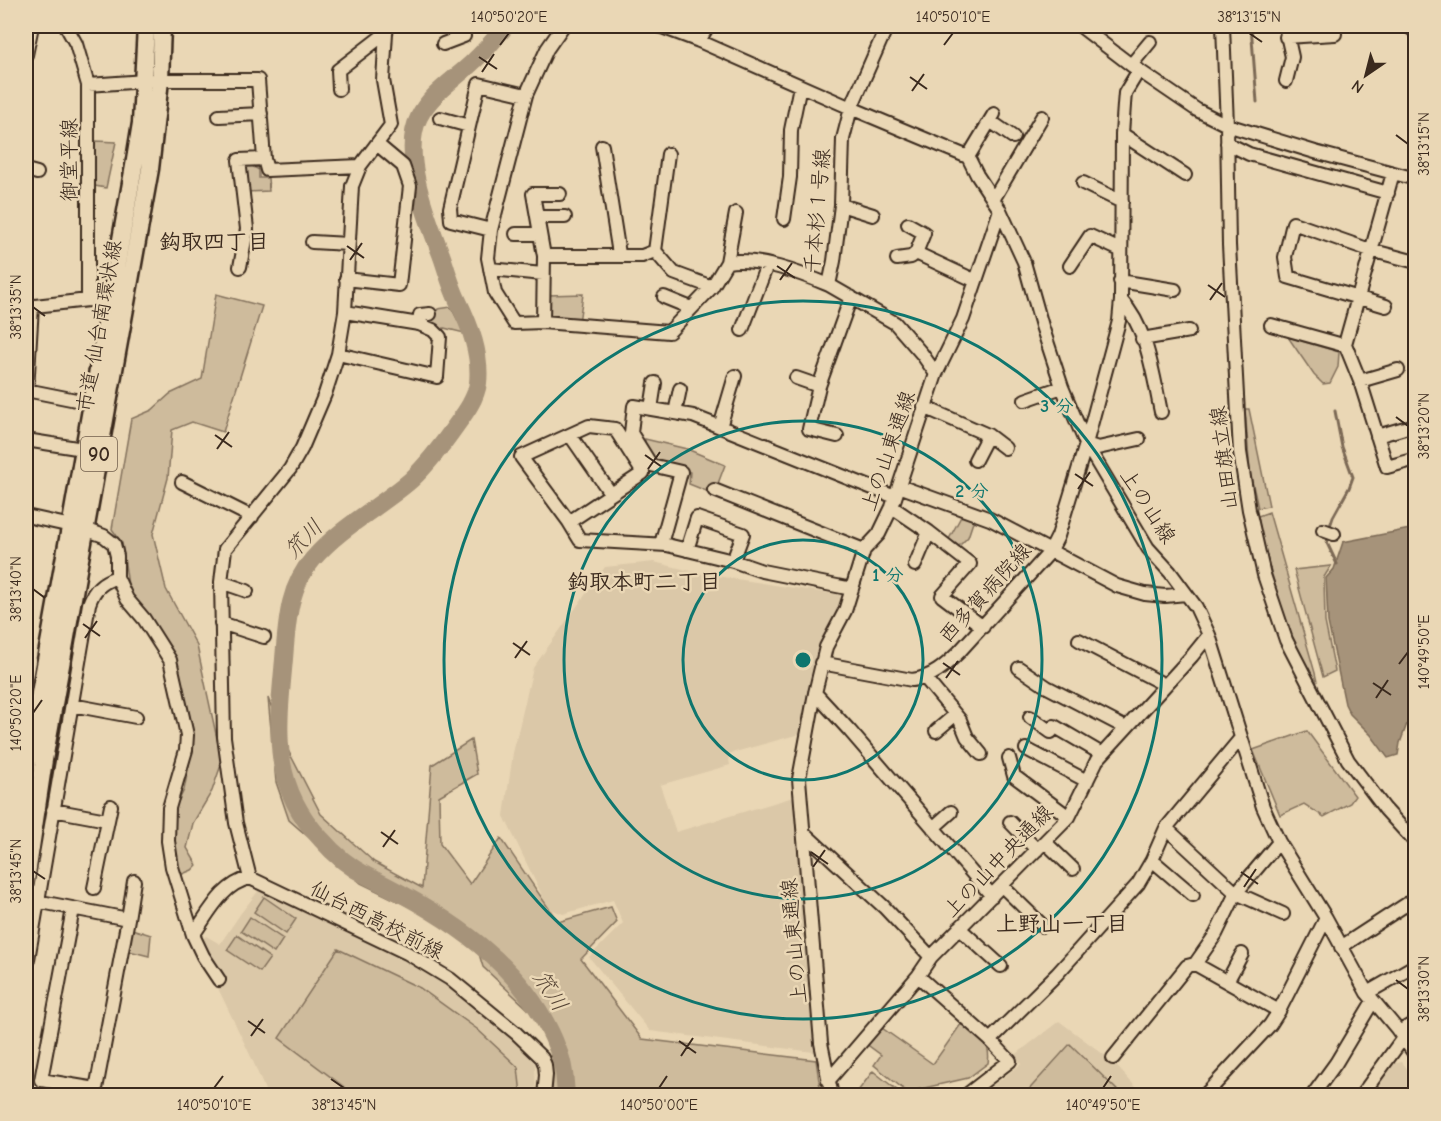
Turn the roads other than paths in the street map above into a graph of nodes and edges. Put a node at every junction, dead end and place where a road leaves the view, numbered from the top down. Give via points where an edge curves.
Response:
1 (32, 26) edge
2 (66, 26) edge
3 (146, 26) edge
4 (162, 26) edge
5 (563, 26) edge
6 (658, 26) edge
7 (708, 26) edge
8 (887, 26) edge
9 (1080, 26) edge
10 (1223, 26) edge
11 (1335, 26) edge
12 (1408, 26) edge
13 (387, 29) edge
14 (1286, 31) edge
15 (1416, 32) edge
16 (463, 34) edge
17 (699, 41) junction
18 (1150, 42) dead end
19 (443, 44) dead end
20 (26, 52) edge
21 (1135, 68) junction
22 (152, 81) junction
23 (1286, 81) dead end
24 (88, 85) junction
25 (800, 86) junction
26 (339, 89) dead end
27 (526, 95) junction
28 (851, 108) junction
29 (261, 114) junction
30 (219, 116) dead end
31 (1042, 117) dead end
32 (440, 118) dead end
33 (1227, 125) junction
34 (469, 126) junction
35 (1122, 134) junction
36 (1013, 137) dead end
37 (1227, 143) junction
38 (378, 145) junction
39 (602, 146) dead end
40 (669, 154) dead end
41 (968, 157) junction
42 (264, 159) junction
43 (360, 166) junction
44 (1393, 173) junction
45 (1185, 175) dead end
46 (1416, 178) edge
47 (1083, 183) dead end
48 (1388, 193) junction
49 (560, 194) dead end
50 (1122, 202) junction
51 (840, 205) junction
52 (997, 205) junction
53 (736, 213) dead end
54 (873, 215) dead end
55 (538, 217) junction
56 (565, 217) dead end
57 (783, 219) dead end
58 (908, 224) dead end
59 (492, 230) junction
60 (516, 234) dead end
61 (540, 234) junction
62 (312, 242) dead end
63 (348, 244) junction
64 (1120, 250) junction
65 (1370, 250) junction
66 (655, 251) junction
67 (916, 253) junction
68 (619, 254) junction
69 (544, 256) junction
70 (897, 259) dead end
71 (727, 262) junction
72 (1416, 262) edge
73 (767, 265) junction
74 (1070, 266) dead end
75 (240, 267) dead end
76 (490, 269) junction
77 (543, 274) junction
78 (346, 279) junction
79 (976, 281) junction
80 (1120, 281) junction
81 (829, 285) junction
82 (712, 287) junction
83 (1175, 291) dead end
84 (664, 297) dead end
85 (850, 297) junction
86 (1359, 297) junction
87 (88, 300) junction
88 (1121, 300) junction
89 (110, 302) junction
90 (29, 306) edge
91 (1386, 306) dead end
92 (691, 308) junction
93 (345, 312) junction
94 (430, 314) dead end
95 (543, 322) junction
96 (419, 324) junction
97 (1271, 325) dead end
98 (742, 330) dead end
99 (1189, 331) dead end
100 (1142, 339) junction
101 (1344, 344) junction
102 (338, 354) junction
103 (1398, 370) dead end
104 (936, 374) junction
105 (735, 376) dead end
106 (796, 378) dead end
107 (1360, 381) junction
108 (655, 383) dead end
109 (819, 386) junction
110 (1062, 387) junction
111 (680, 389) dead end
112 (26, 390) edge
113 (1025, 400) dead end
114 (91, 403) junction
115 (924, 407) junction
116 (651, 409) junction
117 (1161, 412) dead end
118 (675, 413) junction
119 (1415, 425) edge
120 (720, 427) junction
121 (570, 435) junction
122 (988, 435) junction
123 (837, 436) dead end
124 (1377, 436) junction
125 (1139, 439) dead end
126 (26, 440) edge
127 (1086, 444) junction
128 (1005, 448) dead end
129 (83, 449) junction
130 (1416, 459) edge
131 (975, 460) dead end
132 (182, 482) dead end
133 (714, 490) dead end
134 (611, 494) junction
135 (895, 497) junction
136 (26, 516) edge
137 (252, 517) junction
138 (569, 522) junction
139 (78, 527) junction
140 (929, 532) junction
141 (661, 544) junction
142 (687, 550) junction
143 (864, 550) junction
144 (1050, 552) junction
145 (733, 561) junction
146 (915, 564) dead end
147 (117, 577) junction
148 (221, 582) junction
149 (852, 589) junction
150 (247, 591) dead end
151 (1186, 594) junction
152 (221, 623) junction
153 (983, 627) junction
154 (1209, 635) junction
155 (264, 637) dead end
156 (1078, 640) dead end
157 (821, 663) junction
158 (1019, 668) dead end
159 (925, 678) junction
160 (1165, 685) junction
161 (815, 693) junction
162 (72, 705) junction
163 (955, 715) junction
164 (136, 717) dead end
165 (1030, 717) dead end
166 (1126, 728) junction
167 (936, 731) dead end
168 (1240, 739) junction
169 (1026, 749) dead end
170 (981, 754) dead end
171 (1102, 754) junction
172 (1009, 758) dead end
173 (26, 770) edge
174 (1087, 781) junction
175 (111, 806) dead end
176 (53, 810) junction
177 (951, 812) dead end
178 (1069, 817) junction
179 (107, 820) junction
180 (1010, 822) dead end
181 (933, 828) junction
182 (1166, 828) junction
183 (805, 834) junction
184 (1279, 842) junction
185 (1416, 843) edge
186 (1041, 846) junction
187 (1152, 860) junction
188 (1073, 869) dead end
189 (250, 878) junction
190 (26, 881) edge
191 (134, 881) dead end
192 (1002, 886) junction
193 (94, 888) dead end
194 (1236, 893) junction
195 (1193, 895) dead end
196 (992, 896) junction
197 (1416, 898) edge
198 (31, 901) edge
199 (73, 909) junction
200 (1283, 914) dead end
201 (1326, 918) junction
202 (128, 919) junction
203 (1043, 926) dead end
204 (960, 928) junction
205 (193, 935) junction
206 (1341, 947) junction
207 (1242, 954) dead end
208 (931, 957) junction
209 (1195, 964) junction
210 (1416, 965) edge
211 (1001, 966) dead end
212 (26, 972) edge
213 (918, 976) junction
214 (219, 980) dead end
215 (1227, 982) junction
216 (1370, 997) junction
217 (1279, 1011) junction
218 (1416, 1022) edge
219 (1401, 1035) junction
220 (990, 1040) junction
221 (1416, 1056) edge
222 (1113, 1058) dead end
223 (828, 1081) junction
224 (544, 1095) edge
225 (832, 1095) edge
226 (965, 1095) edge
227 (1204, 1095) edge
228 (1312, 1095) edge
229 (1361, 1095) edge

1 - 20 street
2 - 24 street, 御堂平線 via 76,44
3 - 22 main road, 市道 仙台南環状線 / 90
4 - 22 main road, 市道 仙台南環状線 / 90
5 - 27 street via 547,49
6 - 17 street
7 - 17 street
8 - 28 street
9 - 21 street
10 - 33 street, 山田旗立線
11 - 14 street via 1335,34
12 - 15 street
13 - 26 street via 338,70
13 - 38 street via 383,80 391,126
14 - 23 street via 1293,57
16 - 19 street
17 - 25 street
18 - 21 street, 西多賀病院線
21 - 33 street via 1197,110
21 - 35 street, 西多賀病院線 via 1125,93
22 - 24 street
22 - 29 street via 258,80
22 - 89 main road, 市道 仙台南環状線 / 90
22 - 139 main road, 市道 仙台南環状線 / 90 via 150,169
24 - 87 street, 御堂平線
25 - 28 street
25 - 57 street via 791,130 790,177
27 - 34 street via 479,84
27 - 59 street
28 - 41 street
28 - 51 street, 千本杉１号線 via 843,139
29 - 30 street
29 - 42 street
31 - 52 street, 上の山東通線
32 - 34 street
33 - 37 street, 山田旗立線
33 - 44 street
34 - 59 street via 450,208 451,220
35 - 45 street
35 - 50 street, 西多賀病院線
36 - 41 street via 992,117
37 - 48 street via 1249,154
37 - 185 street, 山田旗立線 via 1240,452 1264,575 1286,640 1348,760
38 - 43 street
38 - 78 street via 403,166 410,186 399,285
39 - 68 street
40 - 66 street
41 - 52 street, 上の山線
42 - 43 street via 267,170
42 - 75 street via 239,160 247,229
43 - 63 street via 352,186
44 - 46 street
44 - 48 street
47 - 50 street
48 - 65 street
49 - 55 street via 532,194
50 - 64 street, 西多賀病院線
51 - 54 street
51 - 81 street, 千本杉１号線
52 - 79 street, 上の山東通線
52 - 110 street, 上の山線 via 1024,262
53 - 71 street
55 - 56 street
55 - 61 street
58 - 67 street via 924,233
59 - 76 street
60 - 61 street
61 - 69 street
62 - 63 street
63 - 78 street
64 - 74 street via 1090,236
64 - 80 street, 西多賀病院線
65 - 72 street
65 - 86 street
65 - 86 street via 1293,223 1285,257 1288,277
66 - 68 street via 642,256
66 - 82 street via 674,273
67 - 70 street
67 - 79 street
68 - 69 street
69 - 77 street
71 - 73 street
71 - 82 street
73 - 81 street
73 - 98 street
76 - 77 street
76 - 95 street via 495,293 514,323
77 - 95 street
78 - 93 street
79 - 104 street, 上の山東通線 via 963,320
80 - 83 street
80 - 88 street, 西多賀病院線
81 - 85 street, 千本杉１号線
82 - 92 street
84 - 92 street
85 - 104 street, 千本杉１号線 via 895,323
85 - 109 street
86 - 91 street
86 - 101 street
87 - 89 street
87 - 90 street
88 - 100 street via 1131,311
88 - 127 street, 西多賀病院線 via 1119,321
89 - 114 main road, 市道 仙台南環状線 / 90
90 - 112 street
92 - 95 street via 669,332
93 - 96 street
93 - 102 street
94 - 96 street via 420,315
96 - 102 street via 440,337 438,377
97 - 101 street
99 - 100 street
100 - 117 street
101 - 107 street
102 - 137 street via 302,448 282,481
103 - 107 street
104 - 115 street, 上の山東通線
105 - 120 street
106 - 109 street
107 - 124 street
108 - 116 street
109 - 123 street via 809,429
110 - 113 street
110 - 127 street, 上の山線
111 - 118 street
112 - 114 street
114 - 129 main road, 市道 仙台南環状線 / 90
115 - 122 street
115 - 135 street, 上の山東通線
116 - 118 street
116 - 141 street via 634,406 631,433 651,465 681,472
118 - 120 street
119 - 124 street
120 - 135 street
121 - 134 street
121 - 134 street via 589,426 615,429 643,472
121 - 138 street via 521,457
122 - 128 street
122 - 131 street
124 - 130 street via 1387,467
125 - 127 street via 1098,448
126 - 129 street
127 - 144 street, 西多賀病院線
127 - 151 street, 上の山線 via 1148,548
129 - 139 main road, 市道 仙台南環状線 / 90
132 - 137 street
133 - 143 street
134 - 138 street
135 - 140 street
135 - 143 street, 上の山東通線 via 879,534
135 - 144 street via 990,519
136 - 139 street
137 - 148 street via 225,549
138 - 141 street via 580,540
139 - 147 street via 114,544
139 - 173 main road, 市道 仙台南環状線 / 90
139 - 190 main road, 市道 仙台南環状線 / 90
140 - 146 street
140 - 153 street via 970,564 942,596
141 - 142 street
142 - 145 street
142 - 145 street via 698,518 743,534
143 - 149 street, 上の山東通線
144 - 151 street via 1116,586 1145,594
144 - 153 street, 西多賀病院線
145 - 149 street via 762,571
147 - 162 street via 93,592
147 - 205 street via 127,599 170,660 187,735 169,808 168,841
148 - 150 street
148 - 152 street
149 - 157 street, 上の山東通線
151 - 154 street, 上の山線
152 - 155 street
152 - 189 street via 224,737 236,823
153 - 159 street, 西多賀病院線 via 945,667
154 - 160 street, 上の山中央通線
154 - 168 street, 上の山線
156 - 160 street
157 - 159 street via 912,680
157 - 161 street, 上の山東通線
158 - 166 street
159 - 163 street
160 - 166 street, 上の山中央通線
161 - 181 street
161 - 183 street, 上の山東通線 via 799,779
162 - 164 street
162 - 176 street
163 - 167 street
163 - 170 street
165 - 171 street via 1051,732 1054,726
166 - 171 street, 上の山中央通線
168 - 182 street
168 - 184 street, 上の山線
169 - 174 street
171 - 174 street, 上の山中央通線
172 - 178 street via 1014,776
174 - 178 street, 上の山中央通線
175 - 179 street
176 - 179 street
176 - 198 street
177 - 181 street
178 - 186 street, 上の山中央通線
179 - 193 street
180 - 186 street
181 - 196 street
182 - 187 street
182 - 194 street
183 - 208 street
183 - 223 street, 上の山東通線 via 810,932
184 - 194 street
184 - 201 street, 上の山線
186 - 188 street
186 - 192 street, 上の山中央通線
187 - 195 street
187 - 220 street via 1138,884 1057,974
189 - 205 street via 224,891
189 - 224 street, 仙台西高校前線 via 407,954 450,980 542,1058 546,1075
191 - 202 street
192 - 196 street, 上の山中央通線
192 - 203 street
194 - 200 street
194 - 209 street via 1216,934
196 - 204 street, 上の山中央通線
197 - 206 street
198 - 199 street
198 - 212 street
199 - 202 street
199 - 202 street via 41,1080 96,1089
201 - 206 street, 上の山線
201 - 217 street
204 - 208 street, 上の山中央通線
204 - 211 street
205 - 214 street
206 - 216 street, 上の山線
207 - 215 street
208 - 213 street, 上の山中央通線
209 - 215 street
209 - 222 street via 1187,966
210 - 216 street
213 - 220 street
213 - 223 street, 上の山中央通線
215 - 217 street
216 - 219 street, 上の山線
216 - 228 street via 1336,1063
217 - 227 street
218 - 219 street
219 - 221 street, 上の山線
219 - 229 street
220 - 226 street via 1010,1061
223 - 225 street, 上の山東通線

